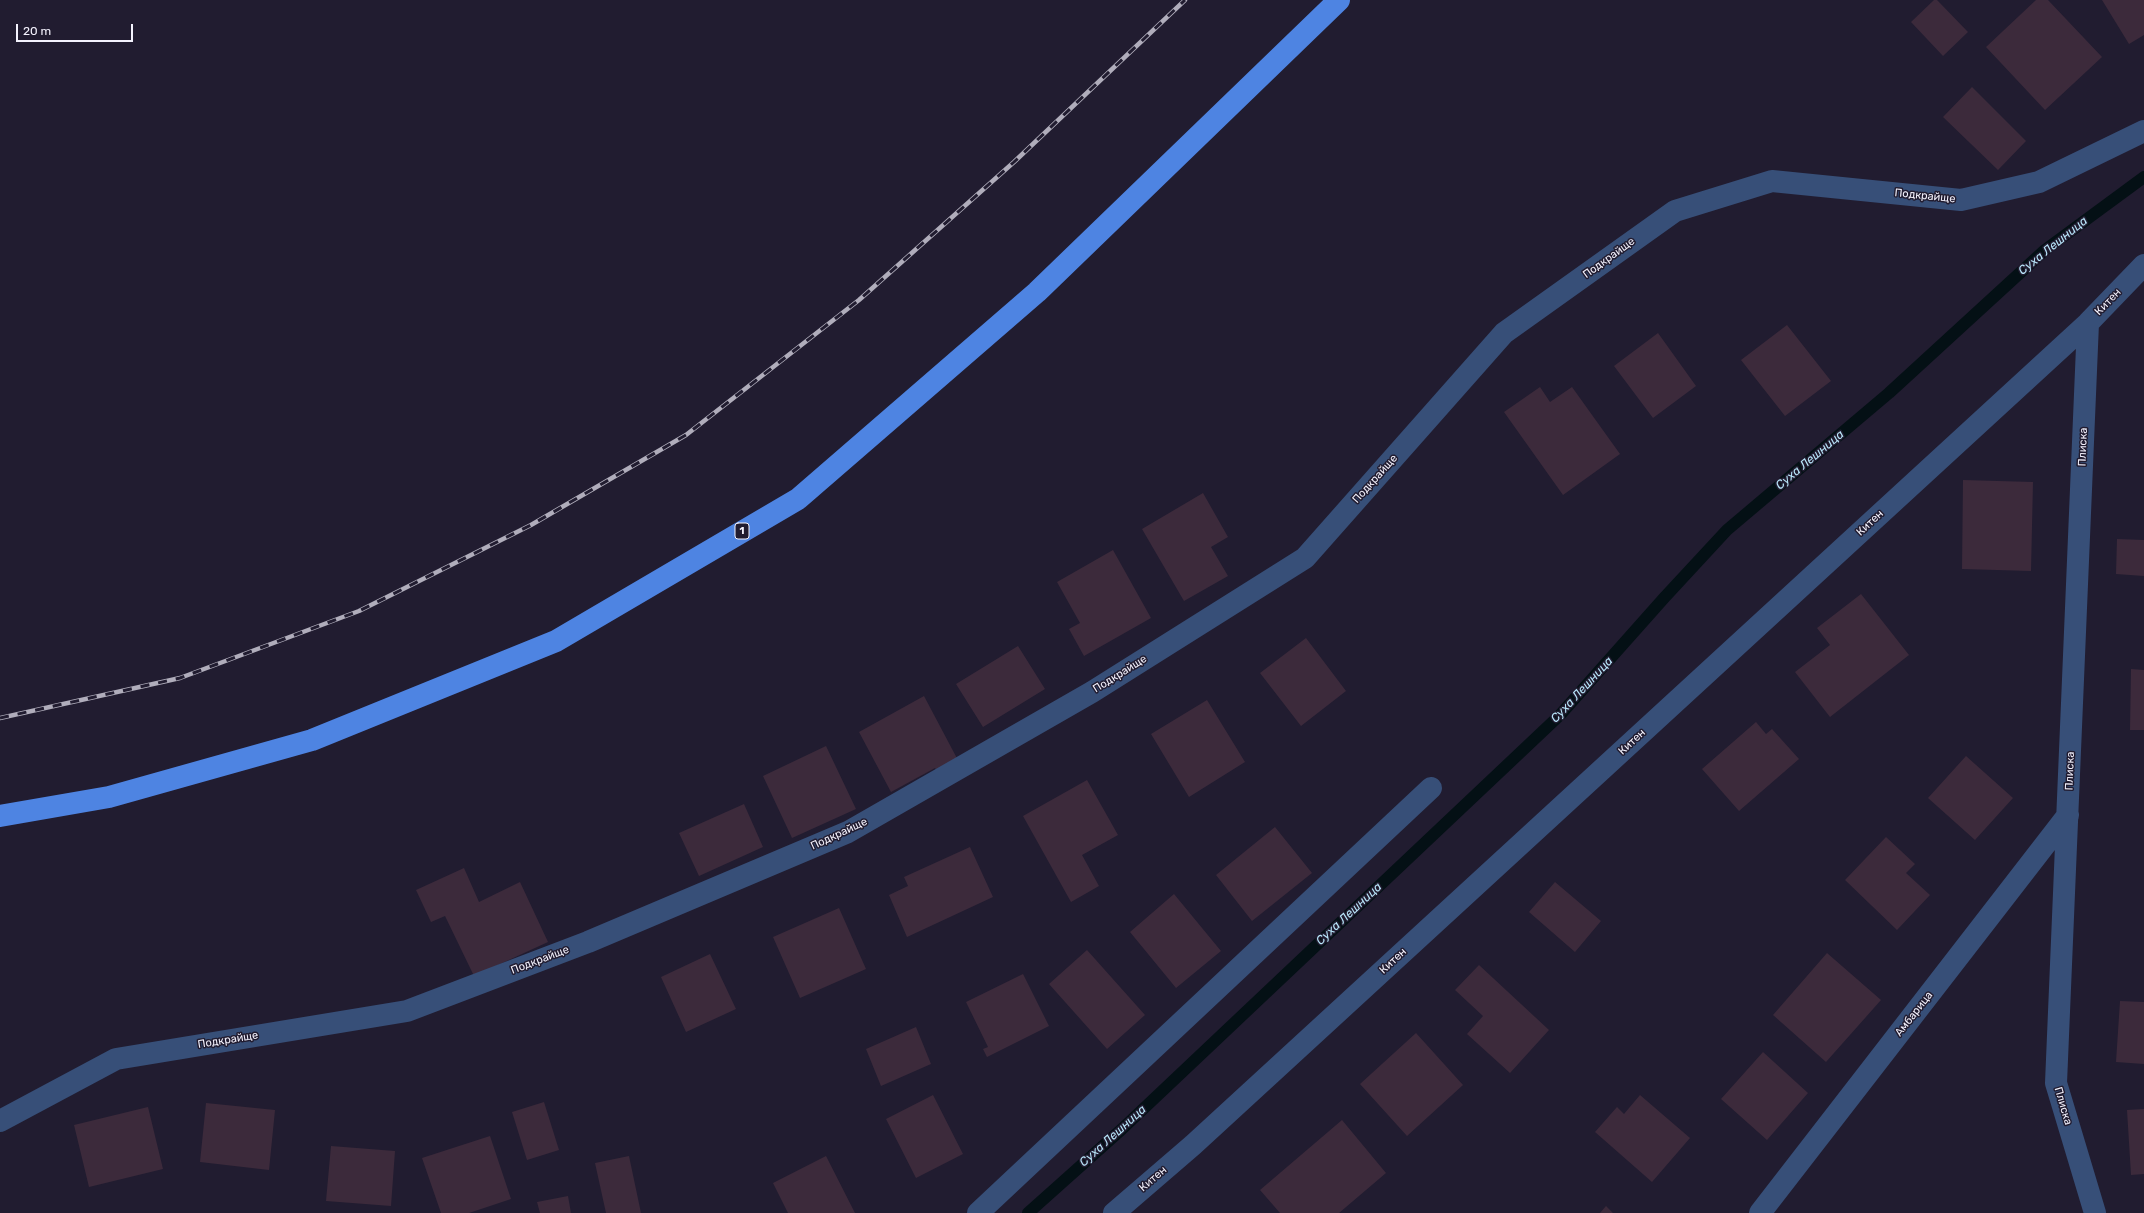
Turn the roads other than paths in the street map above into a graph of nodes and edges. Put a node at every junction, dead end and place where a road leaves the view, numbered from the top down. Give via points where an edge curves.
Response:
1 (1339, 0) edge
2 (2144, 131) edge
3 (2144, 265) edge
4 (2088, 323) junction
5 (1431, 788) dead end
6 (2068, 815) junction
7 (0, 816) edge
8 (0, 1121) edge
9 (978, 1213) edge
10 (1114, 1213) edge
11 (1760, 1213) edge
12 (2095, 1213) edge

1 - 7 highway, 1 via 1037,292 798,499 556,641 312,740 109,796
2 - 8 street, Подкрайще via 2039,182 1961,200 1772,181 1675,211 1504,333 1305,558 1092,692 848,832 588,942 407,1011 116,1059
3 - 4 street, Китен
4 - 6 street, Плиска
4 - 10 street, Китен via 1193,1145
5 - 9 street
6 - 11 street, Амбарица
6 - 12 street, Плиска via 2056,1083

